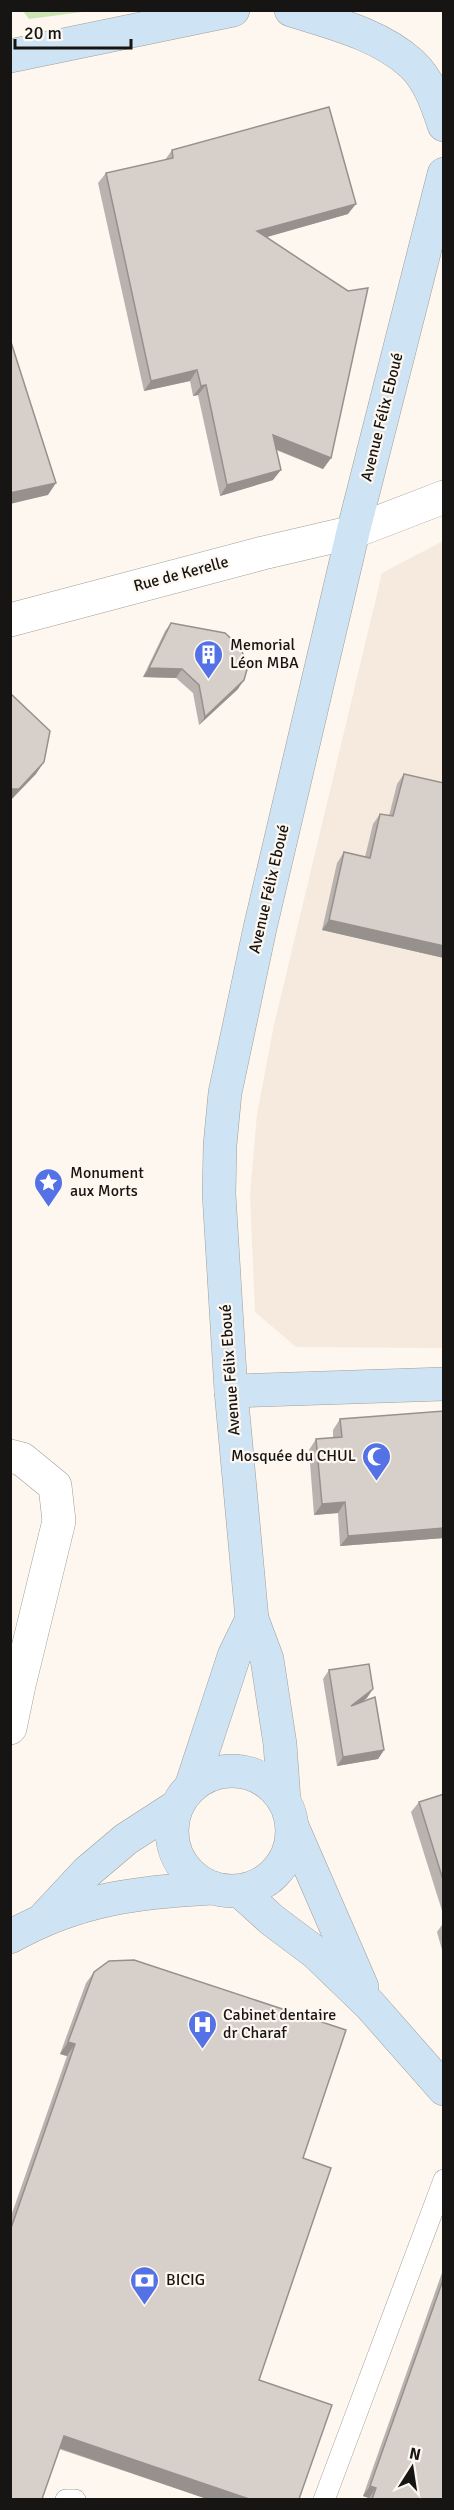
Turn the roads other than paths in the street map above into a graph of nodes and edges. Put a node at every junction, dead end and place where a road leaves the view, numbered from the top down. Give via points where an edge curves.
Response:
1 (233, 10) edge
2 (291, 10) edge
3 (10, 56) edge
4 (444, 125) edge
5 (444, 174) edge
6 (444, 497) edge
7 (353, 532) junction
8 (10, 620) edge
9 (444, 1384) edge
10 (231, 1391) junction
11 (10, 1456) edge
12 (252, 1619) junction
13 (10, 1728) edge
14 (184, 1797) junction
15 (288, 1813) junction
16 (226, 1889) junction
17 (44, 1918) junction
18 (10, 1937) edge
19 (370, 2005) junction
20 (444, 2090) edge
21 (444, 2180) edge
22 (66, 2499) edge
23 (75, 2499) edge
24 (324, 2499) edge

1 - 3 main road
2 - 4 main road via 366,34 412,65 434,96
5 - 7 main road, Avenue Félix Eboué
6 - 7 street, Rue de Kerelle
7 - 8 street, Rue de Kerelle
7 - 10 main road, Avenue Félix Eboué via 262,917 225,1093 219,1194
9 - 10 main road
10 - 12 main road, Avenue Félix Eboué
11 - 13 street via 22,1459 55,1486 59,1521
12 - 14 main road via 234,1656
12 - 15 main road, Avenue Félix Eboué via 267,1659
14 - 15 main road via 206,1777 240,1772 273,1787
14 - 16 main road via 172,1825 173,1845 181,1863 195,1879
14 - 17 main road via 95,1865
15 - 16 main road via 291,1845 273,1876 258,1885
15 - 19 main road
16 - 17 main road via 158,1891 95,1902
16 - 19 main road via 316,1953
17 - 18 main road
19 - 20 main road
21 - 24 lane
22 - 23 lane

